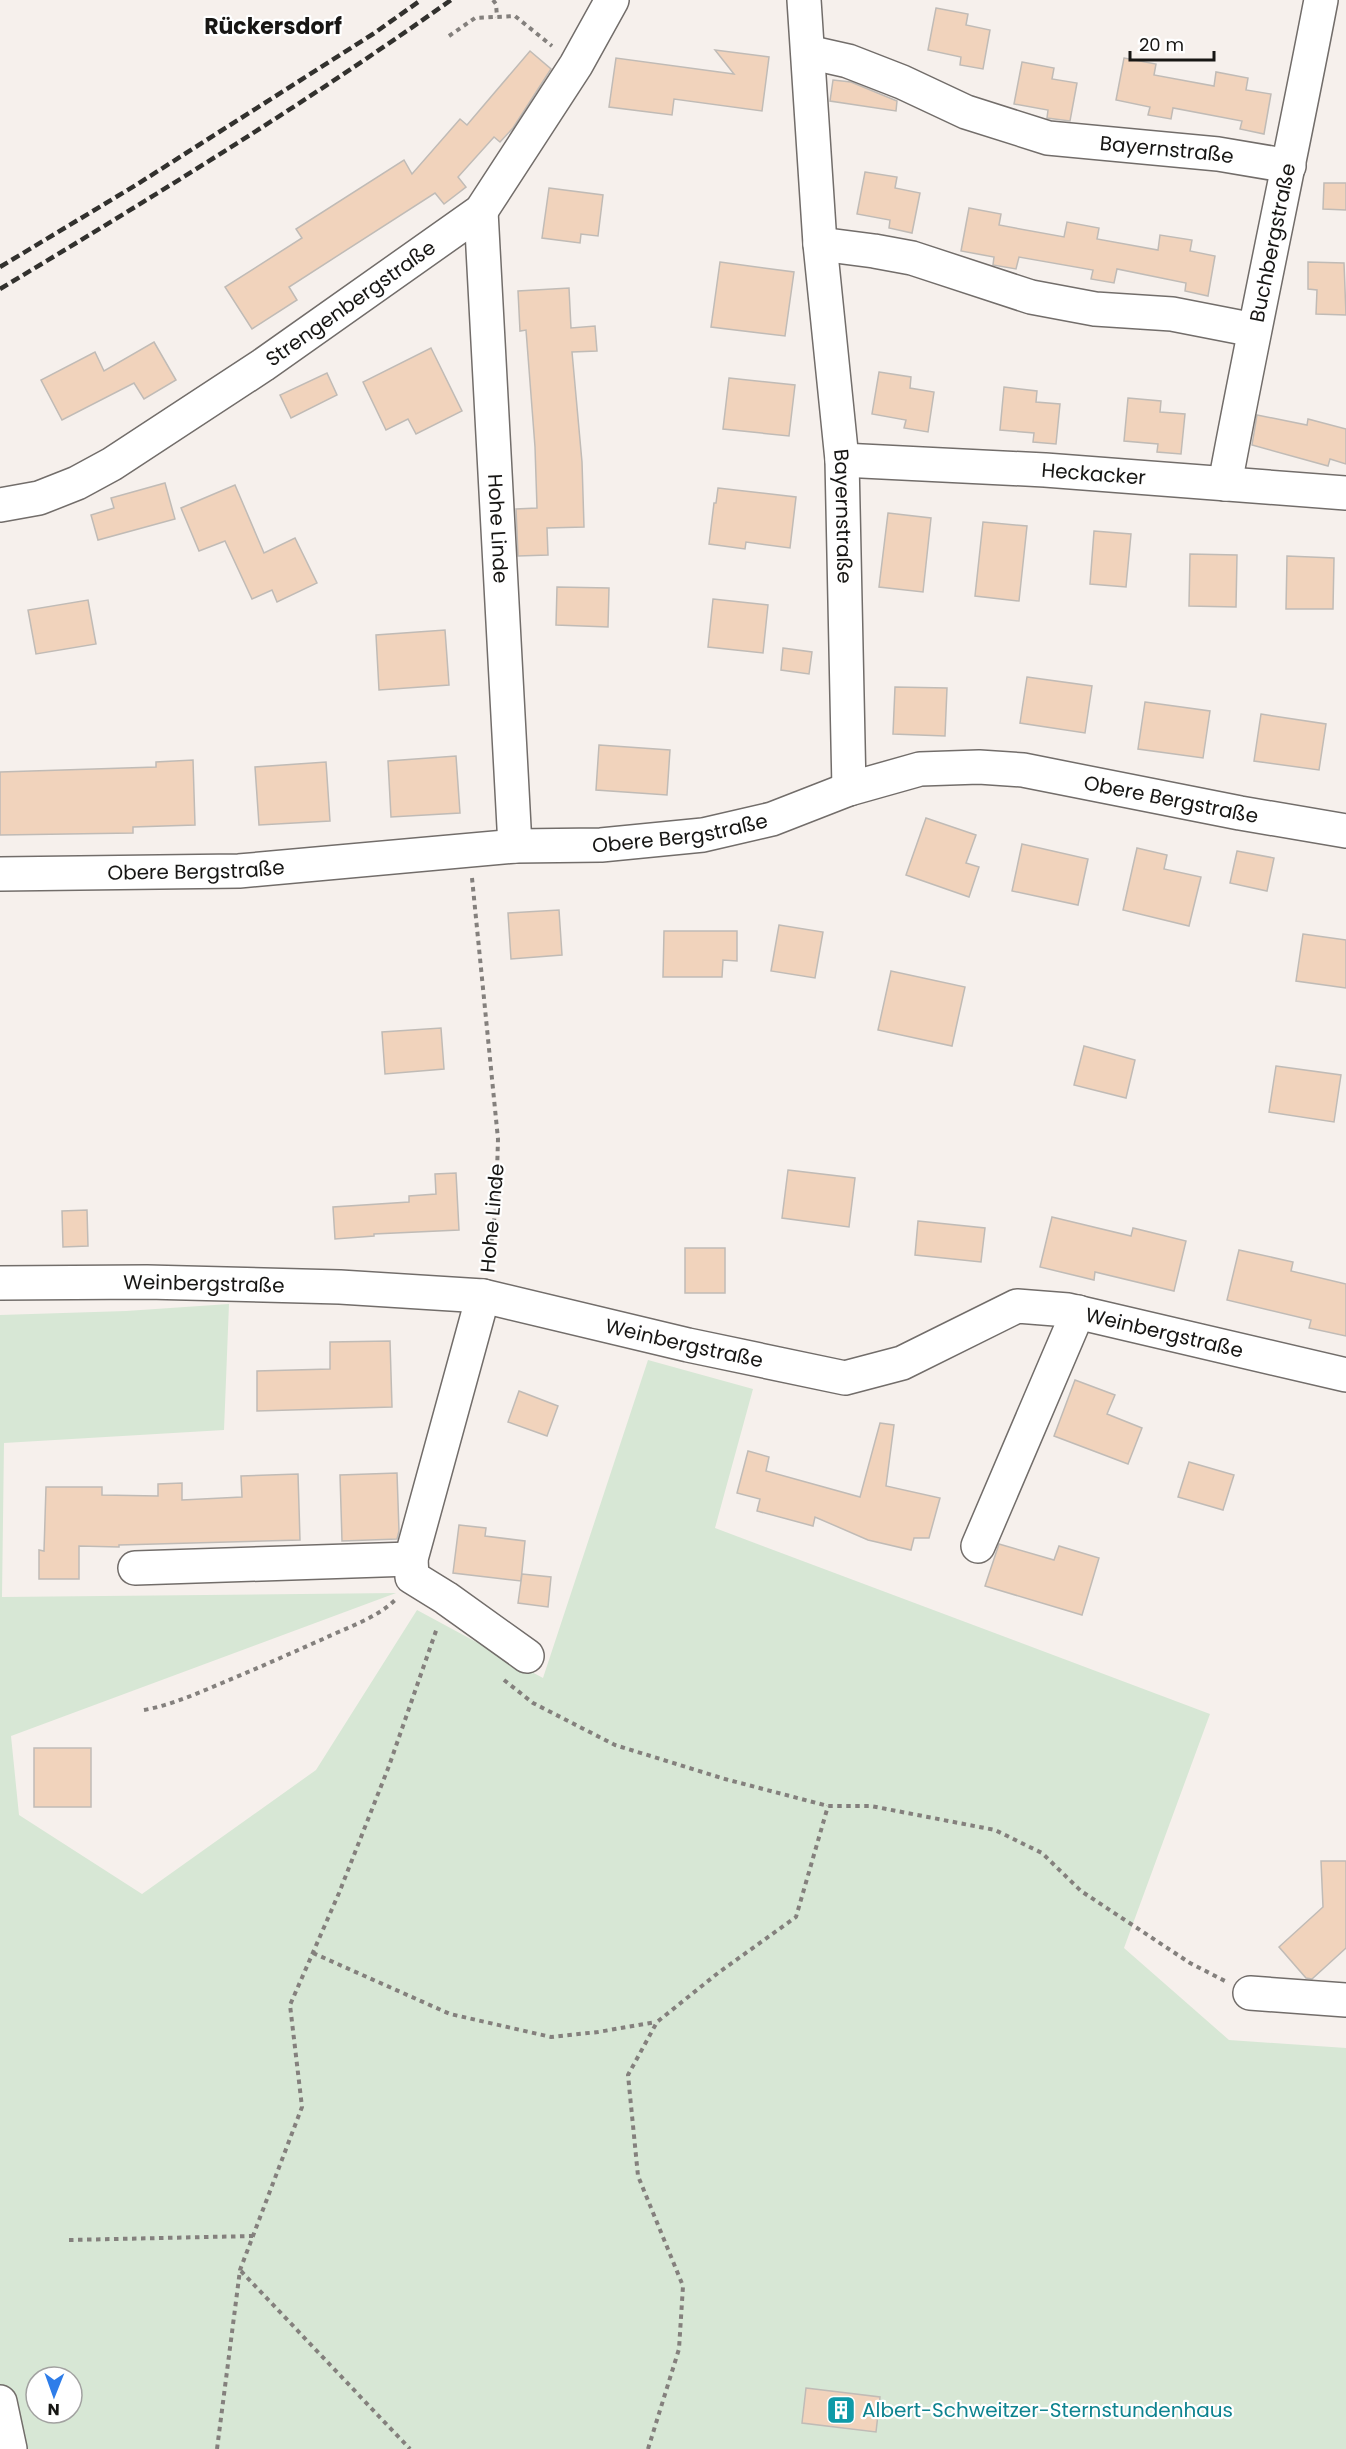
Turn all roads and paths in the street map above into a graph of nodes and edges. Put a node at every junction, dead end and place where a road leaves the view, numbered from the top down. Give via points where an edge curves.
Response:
1 (493, 0) edge
2 (612, 0) edge
3 (804, 0) edge
4 (1321, 0) edge
5 (497, 17) junction
6 (449, 36) dead end
7 (808, 52) junction
8 (576, 65) junction
9 (1289, 166) junction
10 (481, 211) junction
11 (820, 244) junction
12 (1254, 330) junction
13 (842, 460) junction
14 (1225, 484) junction
15 (1346, 493) edge
16 (0, 505) edge
17 (849, 789) junction
18 (1346, 831) edge
19 (515, 846) junction
20 (466, 851) junction
21 (0, 874) edge
22 (0, 1283) edge
23 (483, 1296) junction
24 (1078, 1312) junction
25 (1346, 1375) edge
26 (978, 1546) dead end
27 (135, 1568) dead end
28 (411, 1568) junction
29 (446, 1598) junction
30 (527, 1656) dead end
31 (499, 1676) dead end
32 (144, 1710) dead end
33 (828, 1806) junction
34 (313, 1953) junction
35 (1250, 1993) joint
36 (1346, 2000) edge
37 (657, 2022) junction
38 (253, 2236) junction
39 (69, 2240) dead end
40 (240, 2270) junction
41 (0, 2402) edge
42 (10, 2449) edge
43 (217, 2449) edge
44 (410, 2449) edge
45 (648, 2449) edge

1 - 5 path
2 - 8 street, Strengenbergstraße
3 - 7 street, Bayernstraße
4 - 9 street, Buchbergstraße
5 - 6 path via 475,18
5 - 8 path via 515,16
7 - 9 street, Bayernstraße via 848,61 966,112 1048,138 1218,154
7 - 11 street, Bayernstraße
8 - 10 street, Strengenbergstraße
9 - 12 street, Buchbergstraße
10 - 16 street, Strengenbergstraße via 263,365 112,464 39,498
10 - 19 street, Hohe Linde
11 - 12 street via 912,258 1031,297 1095,309 1172,314
11 - 13 street, Bayernstraße
12 - 14 street, Buchbergstraße
13 - 14 street, Heckacker
13 - 17 street, Bayernstraße
14 - 15 street, Heckacker
17 - 18 street, Obere Bergstraße via 920,769 1023,770
17 - 19 street, Obere Bergstraße via 772,819 703,836 601,845
19 - 20 street, Obere Bergstraße
20 - 21 street, Obere Bergstraße via 239,871
20 - 23 path, Hohe Linde via 498,1139 496,1206
22 - 23 street, Weinbergstraße via 284,1285
23 - 24 street, Weinbergstraße via 845,1378 902,1363 1017,1306
23 - 28 street, Hohe Linde
24 - 25 street, Weinbergstraße
24 - 26 street
27 - 28 street
28 - 29 street
28 - 32 path via 390,1606 186,1698
29 - 30 street
29 - 34 path via 389,1766
31 - 33 path via 533,1703 615,1745
33 - 35 path via 871,1806 996,1830 1042,1853 1081,1891 1140,1932
33 - 37 path via 796,1917
34 - 37 path via 450,2014 551,2037
34 - 38 path via 290,2005 302,2107
35 - 36 street
37 - 45 path via 628,2075 638,2176 683,2286 679,2349
38 - 39 path
38 - 40 path
40 - 43 path
40 - 44 path
41 - 42 street

